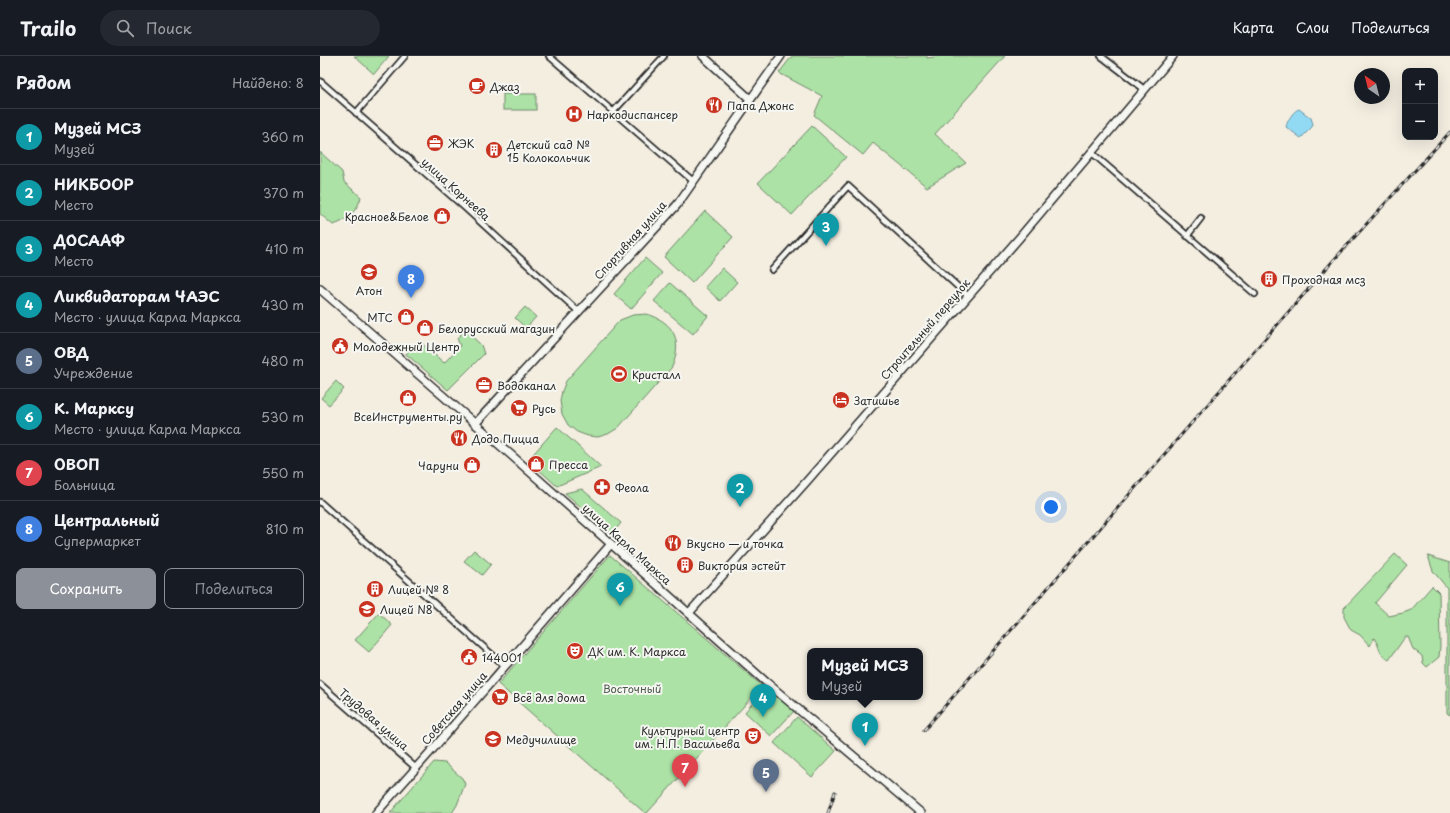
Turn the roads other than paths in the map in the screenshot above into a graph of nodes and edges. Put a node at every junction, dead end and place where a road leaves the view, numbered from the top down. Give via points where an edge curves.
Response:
1 (405, 56) edge
2 (549, 56) edge
3 (664, 56) edge
4 (703, 56) edge
5 (781, 56) edge
6 (1102, 56) edge
7 (1173, 56) edge
8 (320, 81) edge
9 (1144, 89) junction
10 (750, 99) junction
11 (613, 112) junction
12 (356, 113) junction
13 (1091, 152) junction
14 (693, 181) junction
15 (1201, 218) dead end
16 (1187, 236) junction
17 (772, 270) dead end
18 (320, 289) edge
19 (1255, 294) dead end
20 (968, 296) junction
21 (579, 312) junction
22 (475, 424) junction
23 (320, 502) edge
24 (611, 544) junction
25 (689, 613) junction
26 (505, 666) junction
27 (320, 684) edge
28 (416, 768) junction
29 (376, 813) edge
30 (921, 813) edge

1 - 12 street
2 - 11 street
3 - 11 street
4 - 10 street
5 - 10 street, Спортивная улица
6 - 9 street
7 - 9 street, Строительный переулок
8 - 12 street, улица Корнеева
9 - 13 street, Строительный переулок
10 - 14 street, Спортивная улица
11 - 14 street
12 - 21 street, улица Корнеева
13 - 16 street
13 - 20 street, Строительный переулок
14 - 21 street, Спортивная улица via 677,205
15 - 16 street
16 - 19 street
17 - 20 street via 848,186
18 - 22 street, улица Карла Маркса
20 - 25 street, Строительный переулок
21 - 22 street, Спортивная улица
22 - 24 street, улица Карла Маркса
23 - 26 street
24 - 25 street, улица Карла Маркса
24 - 26 street, Советская улица
25 - 30 street, улица Карла Маркса
26 - 28 street, Советская улица
27 - 28 street, Трудовая улица
28 - 29 street, Советская улица

